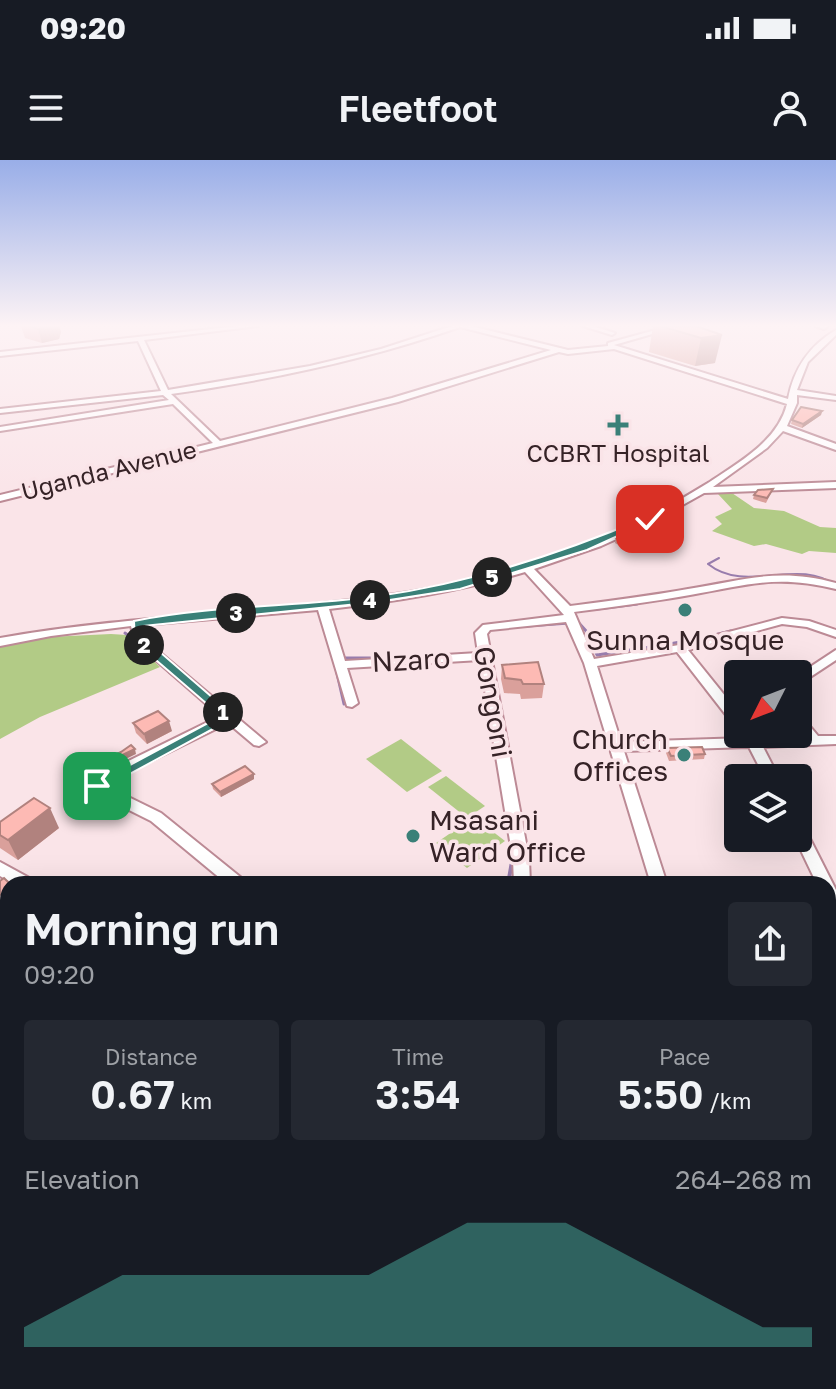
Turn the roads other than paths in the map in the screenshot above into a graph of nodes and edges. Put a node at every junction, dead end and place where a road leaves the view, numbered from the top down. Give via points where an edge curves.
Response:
1 (161, 383) edge
2 (228, 383) edge
3 (449, 383) edge
4 (732, 383) edge
5 (798, 383) edge
6 (165, 392) junction
7 (795, 392) junction
8 (836, 398) edge
9 (174, 402) junction
10 (793, 403) junction
11 (64, 406) junction
12 (0, 411) edge
13 (56, 421) junction
14 (783, 428) junction
15 (0, 429) edge
16 (219, 444) junction
17 (836, 446) edge
18 (836, 485) edge
19 (702, 490) junction
20 (0, 498) edge
21 (526, 567) junction
22 (836, 586) edge
23 (322, 605) junction
24 (569, 614) junction
25 (138, 623) junction
26 (836, 634) edge
27 (0, 642) edge
28 (680, 648) junction
29 (836, 654) edge
30 (483, 656) junction
31 (590, 663) junction
32 (340, 665) junction
33 (812, 671) edge
34 (352, 703) dead end
35 (724, 703) edge
36 (229, 717) junction
37 (812, 738) edge
38 (724, 740) edge
39 (814, 740) joint
40 (836, 740) edge
41 (259, 742) dead end
42 (616, 747) junction
43 (809, 852) edge
44 (228, 876) edge
45 (522, 876) edge
46 (656, 876) edge
47 (821, 876) edge

1 - 6 street
2 - 6 street
3 - 16 street, Uganda Avenue
4 - 10 street
5 - 7 street
6 - 9 street
6 - 11 street
7 - 8 street
7 - 10 street
9 - 13 street
9 - 16 street
10 - 14 street
11 - 12 street
11 - 13 street
13 - 15 street
14 - 17 street
14 - 19 street
16 - 20 street, Uganda Avenue
18 - 19 street
19 - 21 street via 642,523
21 - 23 street via 433,591
21 - 24 street
22 - 24 street via 753,578
23 - 25 street
23 - 32 street
24 - 30 street, Gongoni via 484,628
24 - 31 street
25 - 27 street
25 - 36 street via 139,640
26 - 28 street via 782,621
28 - 31 street
28 - 35 street
29 - 33 street
30 - 32 street, Nzaro
30 - 45 street, Gongoni
31 - 42 street
32 - 34 street
36 - 41 street
36 - 44 street via 97,786 156,817
37 - 39 street
38 - 42 street
39 - 40 street
42 - 46 street
43 - 47 street

